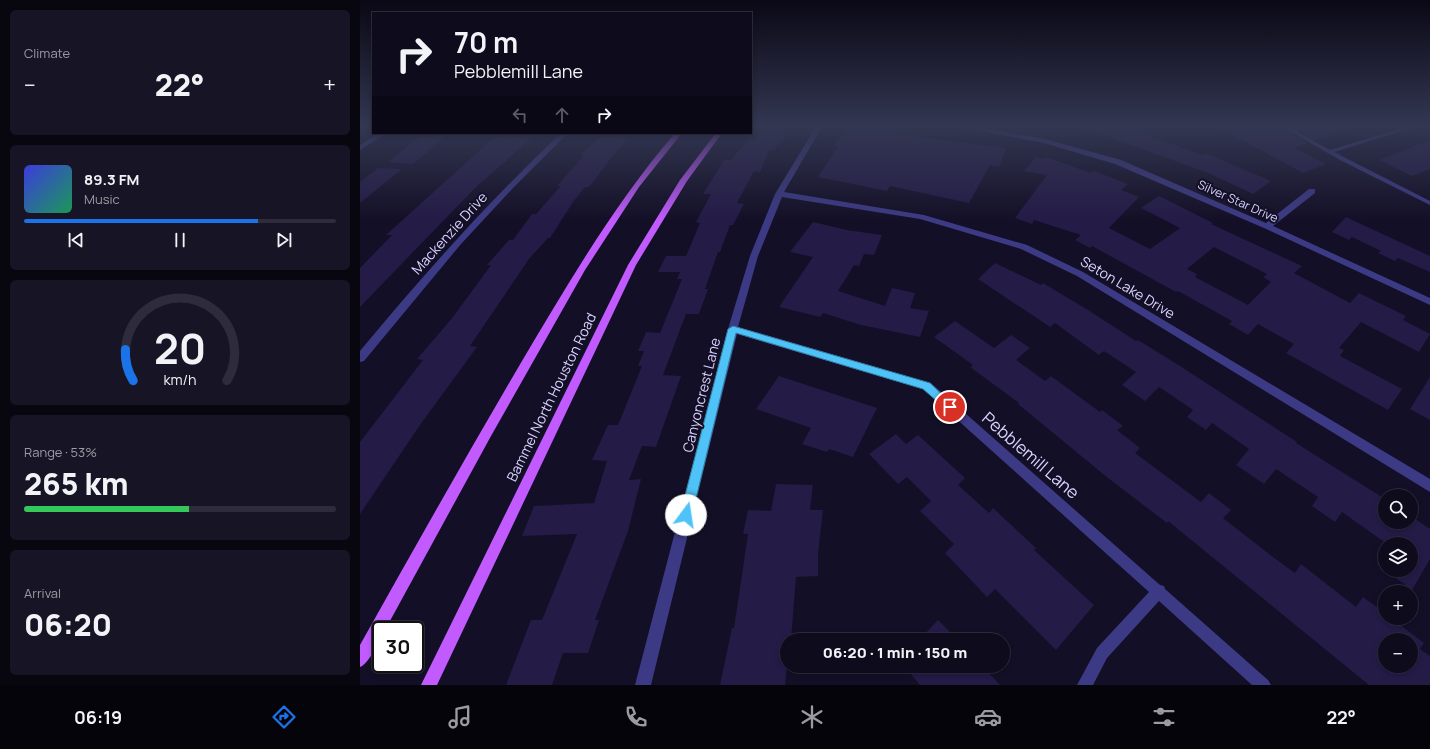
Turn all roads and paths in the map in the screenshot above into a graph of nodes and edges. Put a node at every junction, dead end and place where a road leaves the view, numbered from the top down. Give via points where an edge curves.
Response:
1 (540, 157) edge
2 (659, 157) edge
3 (700, 157) edge
4 (801, 157) edge
5 (1101, 157) edge
6 (1340, 157) edge
7 (1312, 191) dead end
8 (779, 194) junction
9 (1430, 203) edge
10 (1268, 226) junction
11 (1430, 302) edge
12 (733, 329) junction
13 (360, 358) edge
14 (1430, 486) edge
15 (1159, 591) junction
16 (360, 660) edge
17 (429, 685) edge
18 (643, 685) edge
19 (1085, 685) edge
20 (1264, 685) edge

1 - 13 street, Mackenzie Drive via 461,238 412,293
2 - 16 main road via 642,177 585,261
3 - 17 main road, Bammel North Houston Road via 632,265
4 - 8 street, Canyoncrest Lane
5 - 10 street, Silver Star Drive via 1118,162
6 - 9 lane
7 - 10 street
8 - 12 street, Canyoncrest Lane via 754,256
8 - 14 street, Seton Lake Drive via 921,217 1024,247 1080,274
10 - 11 street, Silver Star Drive
12 - 15 street, Pebblemill Lane via 927,386
12 - 18 street, Canyoncrest Lane
15 - 19 street via 1102,653
15 - 20 street, Pebblemill Lane

